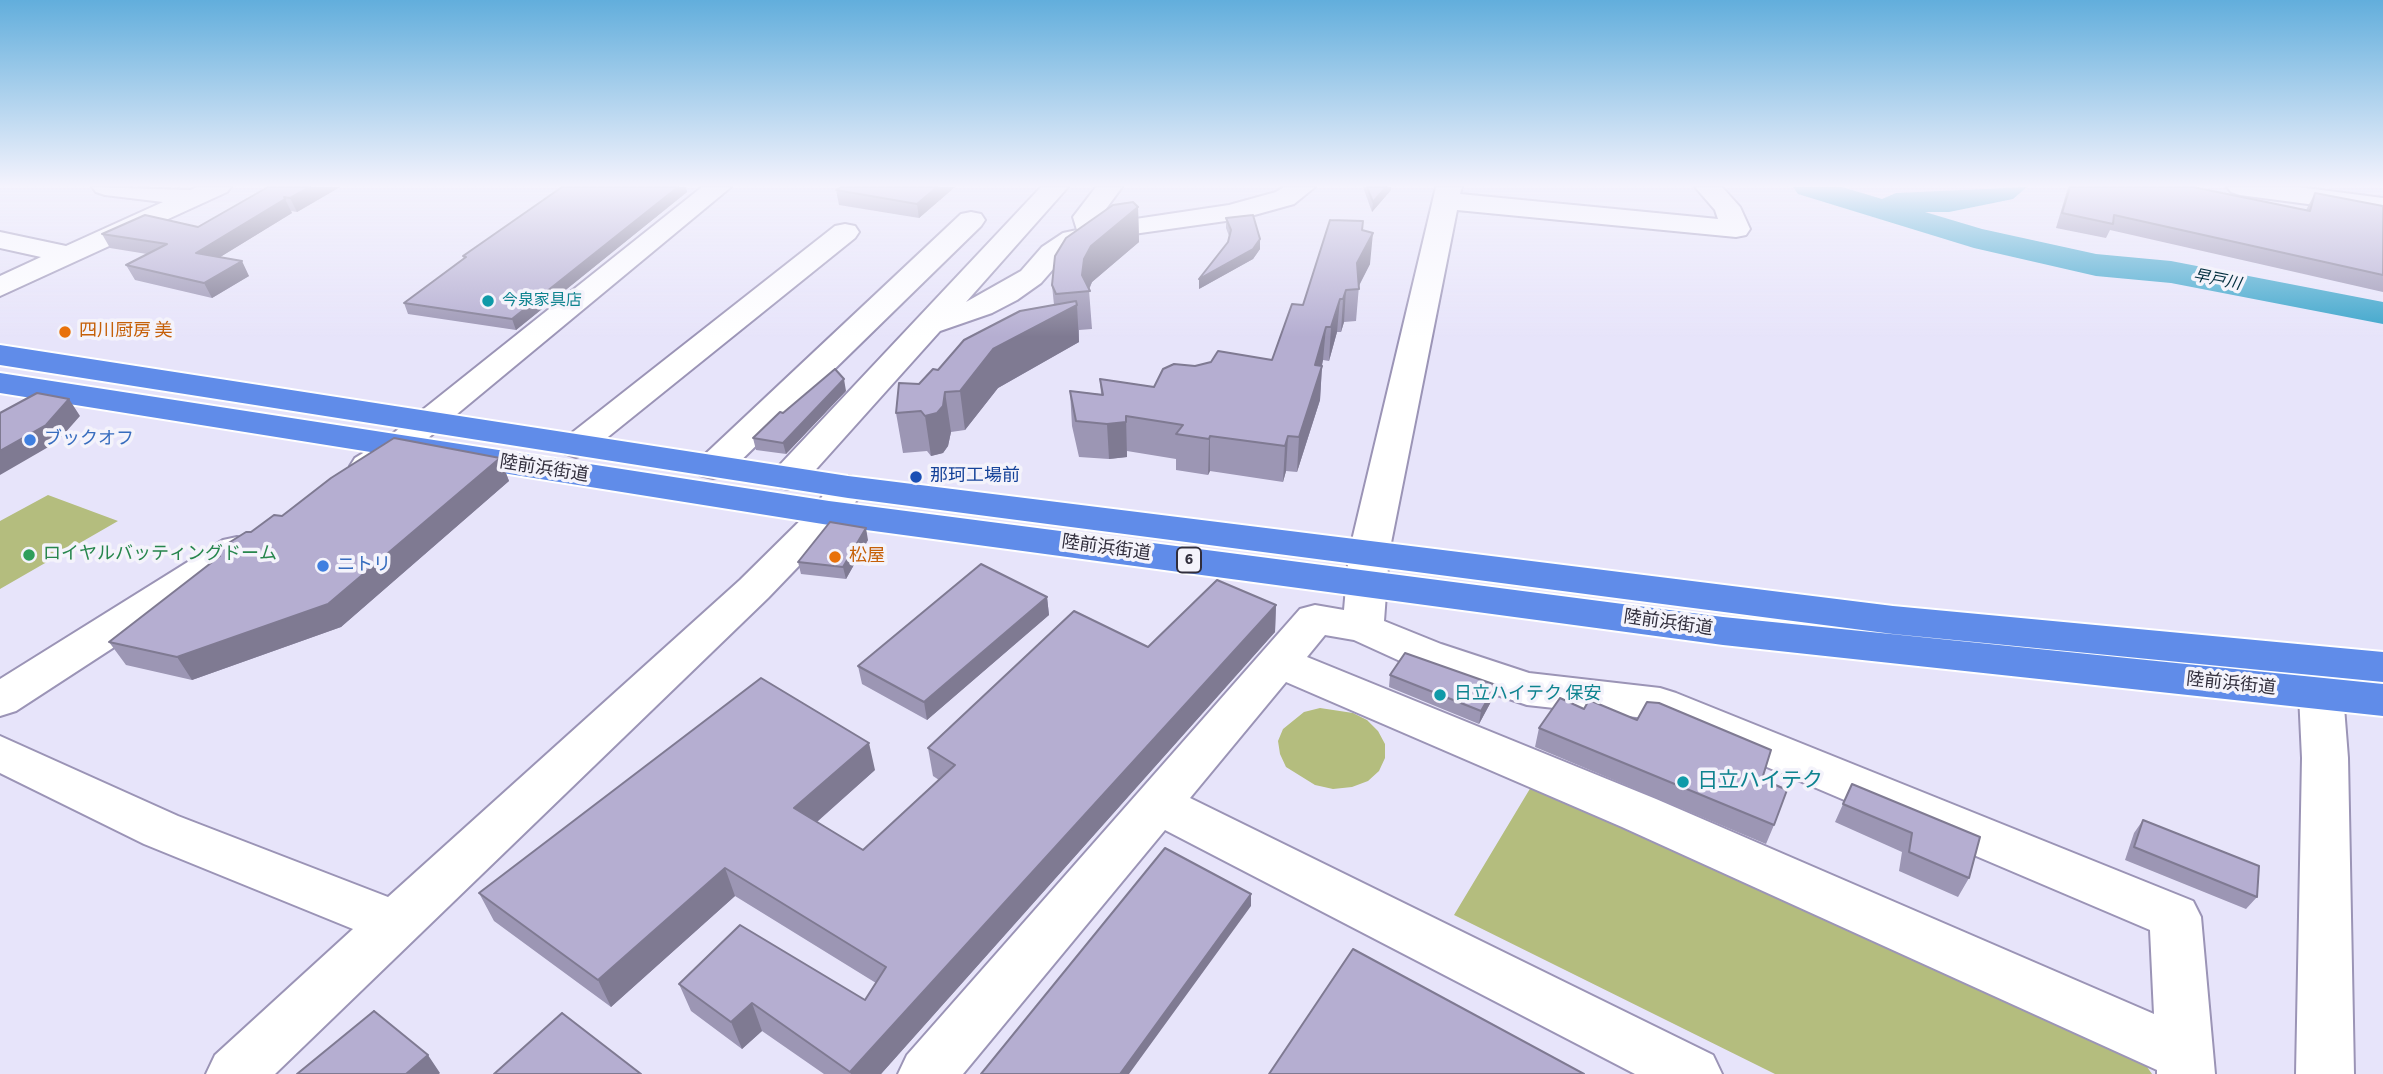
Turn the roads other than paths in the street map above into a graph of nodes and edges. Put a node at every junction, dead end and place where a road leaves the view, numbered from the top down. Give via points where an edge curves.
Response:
1 (108, 237) edge
2 (656, 237) edge
3 (839, 237) edge
4 (953, 237) edge
5 (1009, 237) edge
6 (1079, 237) edge
7 (1439, 237) edge
8 (0, 240) edge
9 (69, 255) junction
10 (0, 287) edge
11 (927, 325) junction
12 (0, 355) edge
13 (0, 383) edge
14 (412, 435) junction
15 (576, 446) junction
16 (713, 467) junction
17 (789, 478) junction
18 (342, 482) edge
19 (839, 500) junction
20 (263, 532) edge
21 (1366, 588) junction
22 (1279, 662) junction
23 (2383, 667) edge
24 (2312, 677) junction
25 (0, 700) edge
26 (2383, 700) edge
27 (0, 753) edge
28 (1158, 804) junction
29 (395, 923) junction
30 (2187, 1065) edge
31 (235, 1074) edge
32 (927, 1074) edge
33 (1693, 1074) edge
34 (2325, 1074) edge

1 - 9 street
2 - 14 street
3 - 15 street
4 - 16 street
5 - 11 street
6 - 11 street via 1052,253 1031,277 1006,293 981,307
7 - 21 street
8 - 9 street
9 - 10 street
11 - 17 street
12 - 14 highway, 陸前浜街道 / 6
13 - 14 highway, 陸前浜街道 / 6
14 - 15 highway, 陸前浜街道 / 6
14 - 18 street
14 - 19 highway, 陸前浜街道 / 6
15 - 16 highway, 陸前浜街道 / 6
16 - 17 highway, 陸前浜街道 / 6
17 - 19 highway, 陸前浜街道 / 6
19 - 21 highway, 陸前浜街道 / 6
19 - 29 street via 754,589
20 - 25 street
21 - 22 street via 1315,619
21 - 24 highway, 陸前浜街道 / 6 via 1889,651
21 - 30 street via 1426,655 1527,689 1660,704 2175,917
22 - 28 street
22 - 30 street via 1639,813
23 - 24 highway, 陸前浜街道 / 6
24 - 26 highway, 陸前浜街道 / 6
24 - 34 street via 2325,758
27 - 29 street via 161,830
28 - 32 street
28 - 33 street
29 - 31 street

